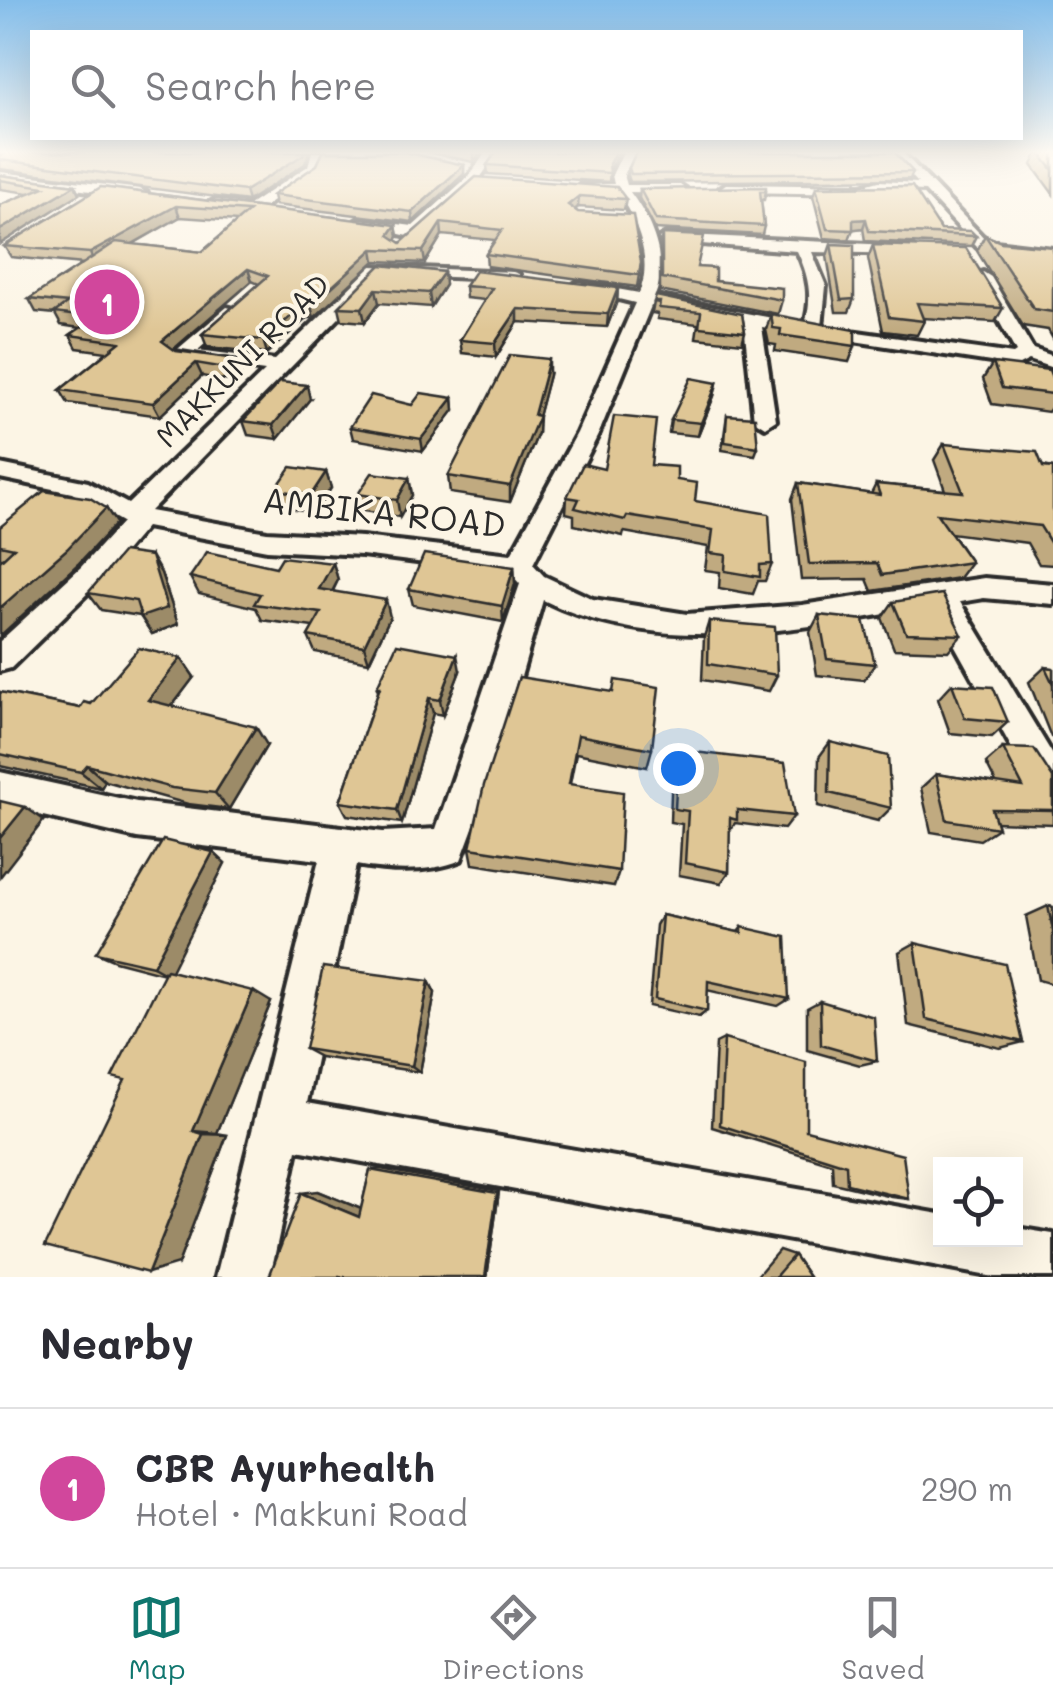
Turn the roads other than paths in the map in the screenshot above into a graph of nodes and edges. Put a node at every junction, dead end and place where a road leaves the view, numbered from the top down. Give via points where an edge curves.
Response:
1 (439, 212) edge
2 (632, 212) edge
3 (953, 212) edge
4 (343, 221) edge
5 (638, 224) junction
6 (416, 231) junction
7 (404, 244) edge
8 (802, 247) junction
9 (993, 249) junction
10 (931, 252) edge
11 (1053, 254) edge
12 (647, 298) junction
13 (247, 299) edge
14 (752, 319) junction
15 (812, 328) junction
16 (1026, 353) junction
17 (1053, 362) edge
18 (281, 367) junction
19 (765, 420) dead end
20 (0, 470) edge
21 (135, 516) junction
22 (526, 574) junction
23 (1053, 594) edge
24 (940, 595) junction
25 (0, 660) edge
26 (1053, 786) edge
27 (0, 789) edge
28 (342, 844) junction
29 (280, 1123) junction
30 (1053, 1261) edge
31 (243, 1277) edge

1 - 6 street
2 - 5 street
3 - 9 street
4 - 6 street
5 - 8 street
5 - 12 street via 653,270
6 - 7 street
8 - 10 street
8 - 15 street via 822,293
9 - 11 street
9 - 16 street via 967,253
12 - 14 street, MAKKUNI ROAD
12 - 18 street, MAKKUNI ROAD via 384,262
12 - 22 street
13 - 18 street via 182,354
14 - 15 street, MAKKUNI ROAD
14 - 19 street
15 - 16 street, MAKKUNI ROAD via 996,358 1017,360
16 - 17 street, MAKKUNI ROAD
18 - 21 street, MAKKUNI ROAD
20 - 21 street, AMBIKA ROAD via 80,487
21 - 22 street, AMBIKA ROAD via 267,541 362,546
21 - 25 street, MAKKUNI ROAD via 115,550
22 - 24 street, AMBIKA ROAD via 588,608 687,625
22 - 28 street via 476,770 448,847 383,852
23 - 24 street, AMBIKA ROAD via 984,588
24 - 26 street
27 - 28 street via 137,820
28 - 29 street
29 - 30 street
29 - 31 street

